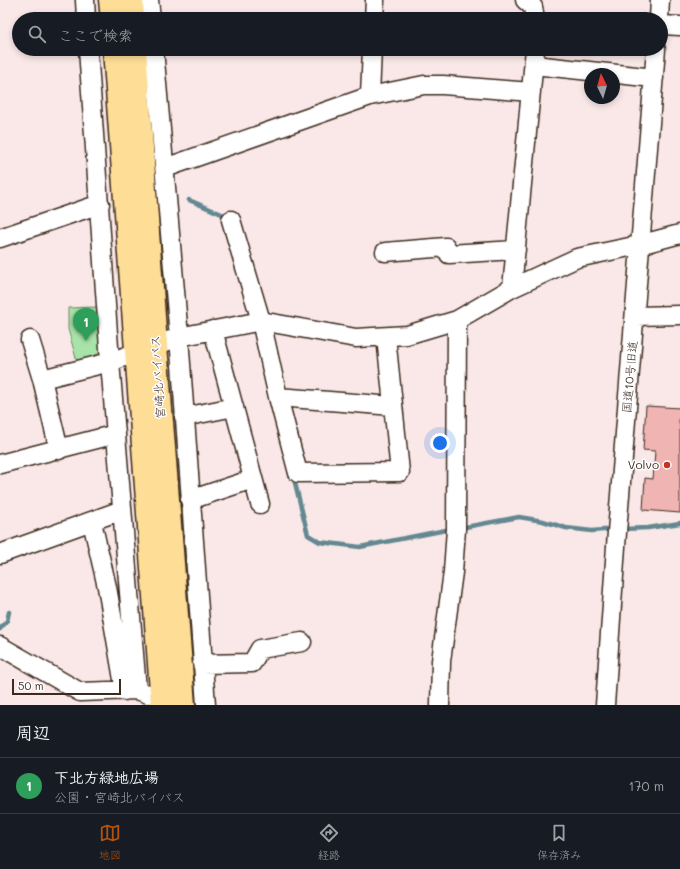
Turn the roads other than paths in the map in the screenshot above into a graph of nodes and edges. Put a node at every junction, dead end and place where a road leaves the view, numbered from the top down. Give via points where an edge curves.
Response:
1 (85, 0) edge
2 (110, 0) edge
3 (132, 0) edge
4 (149, 0) edge
5 (375, 0) edge
6 (525, 0) edge
7 (660, 0) edge
8 (86, 12) edge
9 (111, 12) edge
10 (133, 12) edge
11 (150, 12) edge
12 (374, 12) edge
13 (534, 12) edge
14 (659, 12) edge
15 (668, 25) edge
16 (680, 26) edge
17 (89, 56) edge
18 (115, 56) edge
19 (135, 56) edge
20 (155, 56) edge
21 (372, 56) edge
22 (656, 56) edge
23 (535, 57) edge
24 (654, 78) junction
25 (531, 92) junction
26 (370, 96) junction
27 (165, 168) junction
28 (100, 204) junction
29 (231, 220) dead end
30 (680, 234) edge
31 (0, 238) edge
32 (639, 245) junction
33 (516, 250) junction
34 (385, 252) dead end
35 (512, 288) junction
36 (680, 315) edge
37 (635, 316) junction
38 (457, 320) junction
39 (255, 322) junction
40 (213, 330) junction
41 (179, 337) junction
42 (386, 337) junction
43 (30, 340) dead end
44 (146, 349) junction
45 (110, 362) junction
46 (42, 379) junction
47 (278, 397) junction
48 (393, 406) junction
49 (234, 407) junction
50 (184, 417) junction
51 (116, 434) junction
52 (59, 450) junction
53 (0, 464) edge
54 (253, 479) junction
55 (190, 500) junction
56 (260, 504) dead end
57 (122, 510) junction
58 (92, 522) junction
59 (0, 554) edge
60 (302, 642) dead end
61 (0, 646) edge
62 (202, 664) junction
63 (131, 690) junction
64 (162, 702) edge
65 (184, 705) edge
66 (206, 705) edge
67 (440, 705) edge
68 (605, 705) edge

1 - 8 street
2 - 9 highway
3 - 10 highway
4 - 11 street
5 - 12 street
6 - 13 street via 533,7
7 - 14 street
15 - 16 street
17 - 28 street
18 - 44 highway, 宮崎北バイパス
19 - 44 highway, 宮崎北バイパス
20 - 27 street
21 - 26 street
22 - 24 street, 国道10号旧道
23 - 24 street
23 - 25 street
24 - 32 street, 国道10号旧道
25 - 26 street via 424,85
25 - 33 street
26 - 27 street
27 - 41 street
28 - 31 street
28 - 45 street
29 - 39 street
30 - 32 street
32 - 35 street via 577,258
32 - 37 street, 国道10号旧道
33 - 34 street via 448,254 446,247
33 - 35 street
35 - 38 street
36 - 37 street
37 - 68 street, 国道10号旧道
38 - 42 street via 407,335
38 - 67 street via 456,526 453,572 441,661
39 - 40 street
39 - 42 street via 356,338
39 - 47 street
40 - 41 street
40 - 49 street
41 - 44 street
41 - 50 street
42 - 48 street
43 - 46 street
44 - 45 street
44 - 64 highway, 宮崎北バイパス
44 - 65 highway, 宮崎北バイパス
45 - 46 street
45 - 51 street
46 - 52 street
47 - 48 street
47 - 48 street via 298,473 400,472
49 - 50 street
49 - 54 street
50 - 55 street
51 - 52 street
51 - 57 street
52 - 53 street
54 - 55 street
54 - 56 street
55 - 62 street
57 - 58 street
57 - 63 street
58 - 59 street
58 - 63 street
60 - 62 street via 260,649 252,663
61 - 63 street via 80,692
62 - 66 street
63 - 64 street

